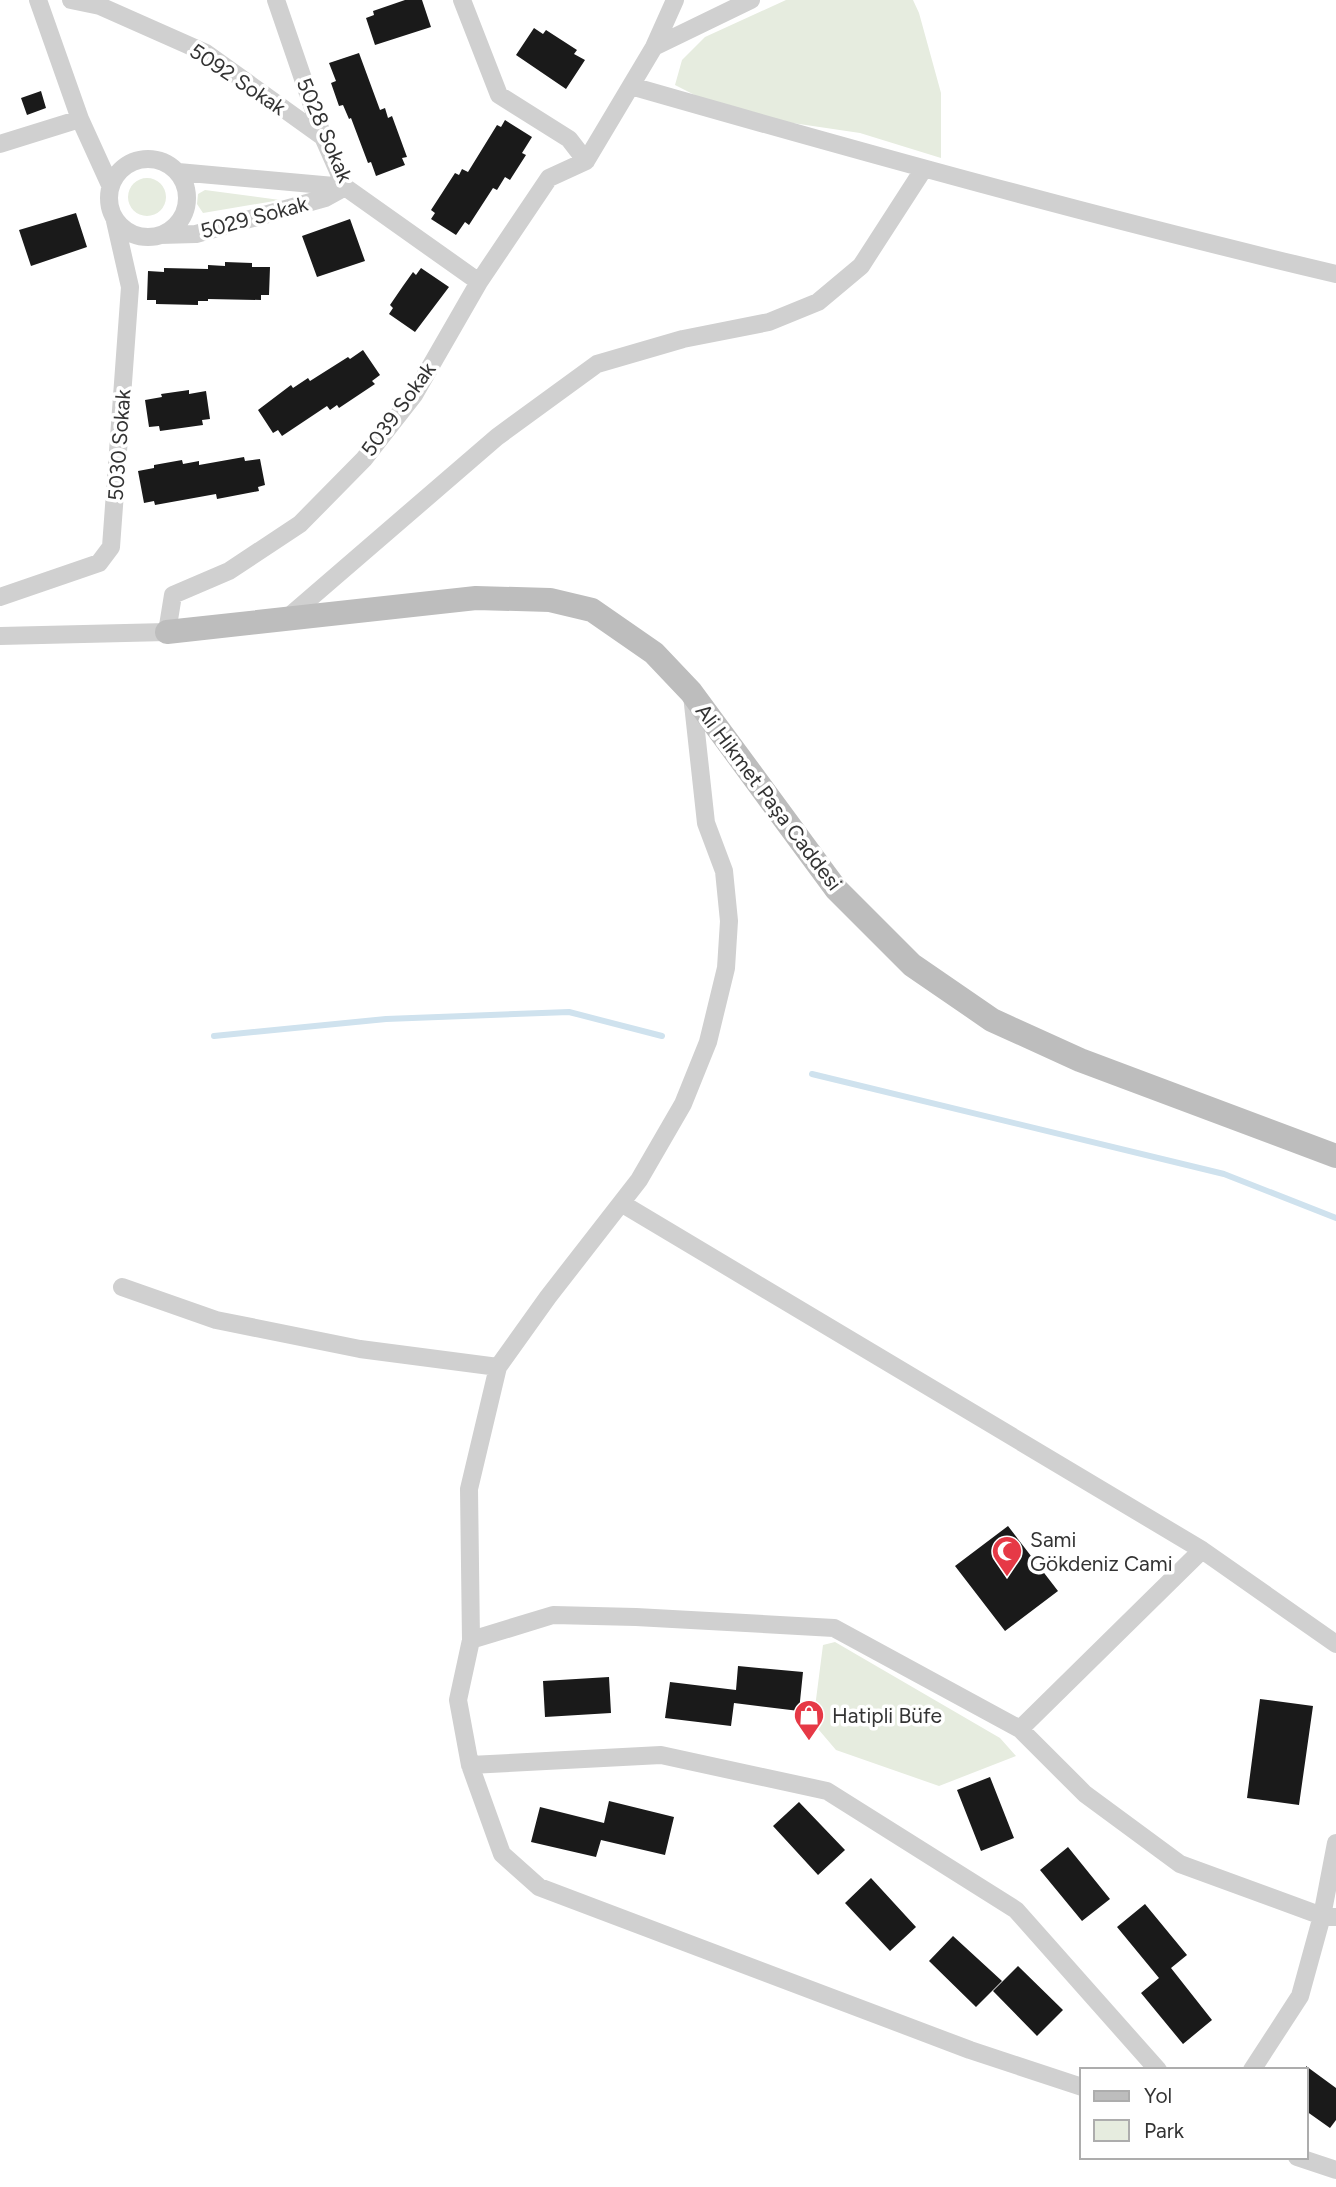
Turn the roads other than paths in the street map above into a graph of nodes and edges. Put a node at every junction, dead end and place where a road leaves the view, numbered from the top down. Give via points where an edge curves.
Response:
1 (38, 0) edge
2 (71, 0) edge
3 (276, 0) edge
4 (462, 0) edge
5 (676, 0) edge
6 (751, 0) edge
7 (654, 47) junction
8 (631, 86) junction
9 (80, 119) junction
10 (323, 137) junction
11 (0, 144) edge
12 (586, 161) junction
13 (923, 170) junction
14 (178, 172) junction
15 (110, 185) junction
16 (345, 187) junction
17 (115, 221) junction
18 (160, 235) junction
19 (1336, 274) edge
20 (479, 282) junction
21 (0, 597) edge
22 (283, 621) junction
23 (167, 632) junction
24 (0, 636) edge
25 (691, 692) junction
26 (1336, 1156) edge
27 (621, 1203) junction
28 (122, 1287) dead end
29 (498, 1367) junction
30 (1202, 1550) junction
31 (471, 1640) junction
32 (1336, 1644) edge
33 (1020, 1729) junction
34 (470, 1765) junction
35 (1336, 1843) edge
36 (1329, 1916) edge
37 (1156, 2068) edge
38 (1253, 2068) edge
39 (1080, 2086) edge
40 (1303, 2159) edge
41 (1336, 2170) edge

1 - 9 street
2 - 10 street, 5092 Sokak via 100,6 206,53
3 - 10 street, 5028 Sokak
4 - 12 street via 499,95 569,139
5 - 7 street
6 - 7 street
7 - 8 street
8 - 12 street
8 - 13 street
9 - 11 street
9 - 15 street
10 - 16 street, 5028 Sokak
12 - 20 street, 5039 Sokak via 549,178
13 - 19 street
13 - 22 street via 861,266 818,302 769,322 683,339 597,364 496,437
14 - 15 street via 162,161 137,160 117,173
14 - 16 street, 5029 Sokak
14 - 18 street via 186,187 186,210 172,229
15 - 17 street via 108,197
16 - 18 street, 5029 Sokak via 324,198 196,234
16 - 20 street, 5028 Sokak
17 - 18 street via 136,235
17 - 21 street, 5030 Sokak via 130,286 111,547 99,563
20 - 23 street, 5039 Sokak via 414,395 364,459 300,524 229,571 173,595
22 - 23 main road, Ali Hikmet Paşa Caddesi
22 - 25 main road, Ali Hikmet Paşa Caddesi via 476,598 550,600 592,610 618,626 654,653
23 - 24 street
25 - 26 main road, Ali Hikmet Paşa Caddesi via 836,889 912,965 992,1020 1080,1060
25 - 27 street via 706,823 724,871 729,921 726,968 708,1042 683,1104
27 - 29 street
27 - 30 street
28 - 29 street via 216,1320 360,1349
29 - 31 street via 469,1489
30 - 32 street
30 - 33 street
31 - 33 street via 553,1615 834,1628
31 - 34 street via 458,1700
33 - 36 street via 1085,1794 1180,1864
34 - 37 street via 661,1755 827,1791 1016,1910
34 - 39 street via 502,1854 539,1887 971,2050
35 - 36 street
36 - 38 street via 1300,1996
40 - 41 street

